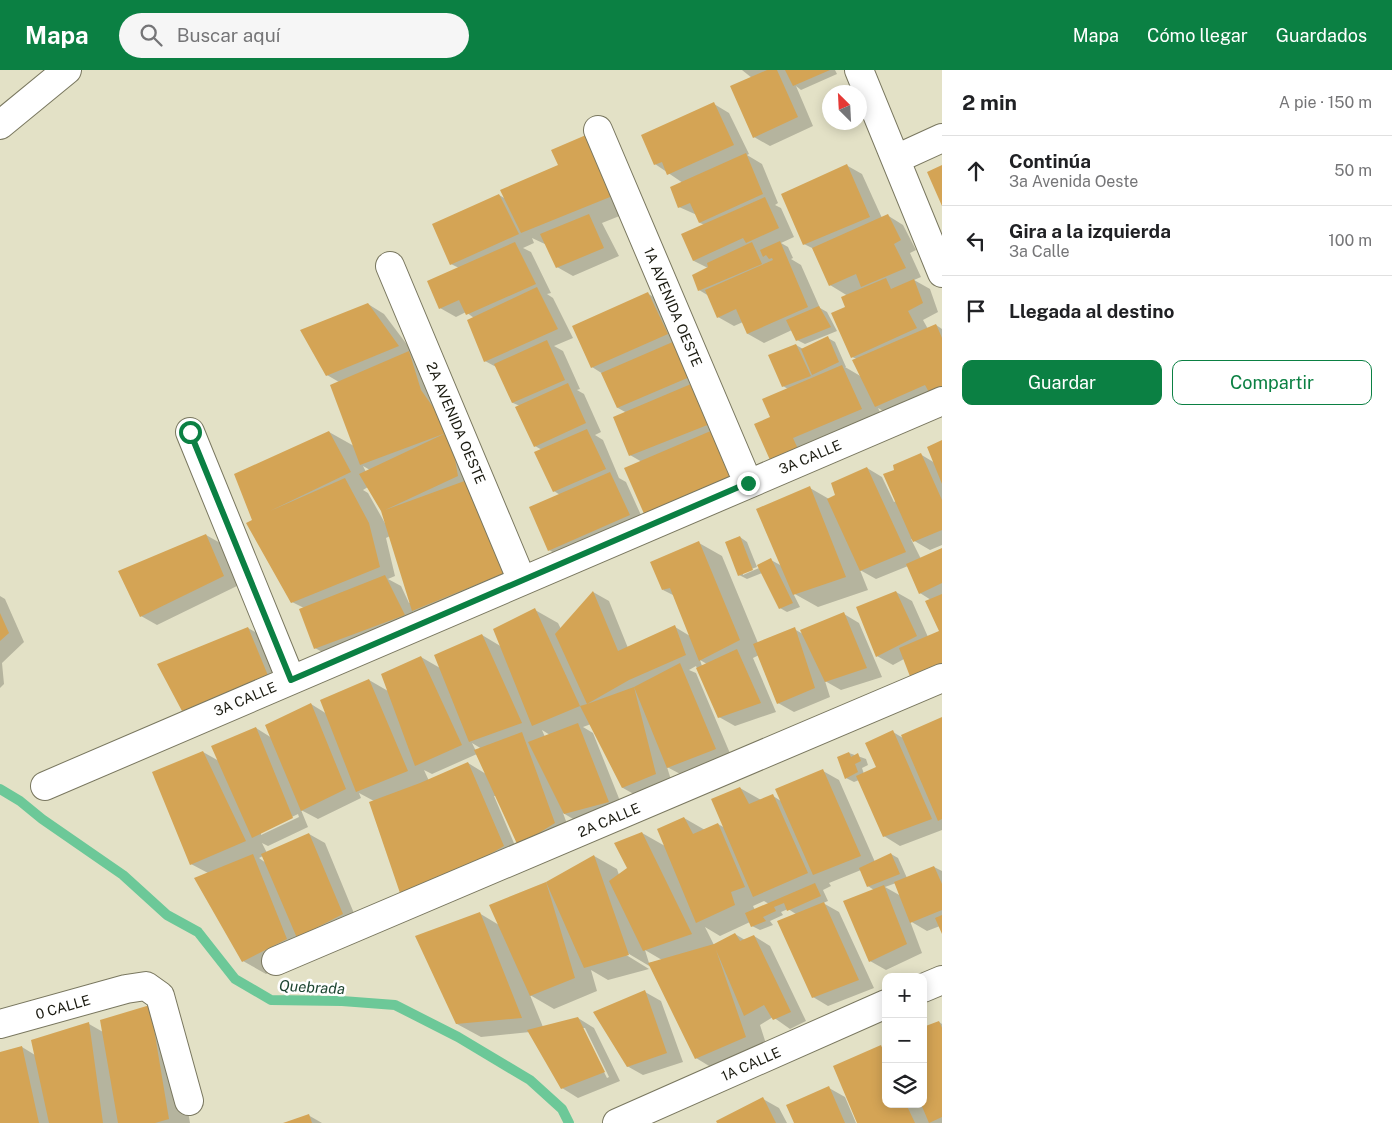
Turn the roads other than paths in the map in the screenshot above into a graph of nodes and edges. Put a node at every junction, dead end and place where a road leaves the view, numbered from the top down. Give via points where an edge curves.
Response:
1 (67, 70) edge
2 (859, 70) edge
3 (0, 125) edge
4 (598, 130) dead end
5 (942, 138) edge
6 (896, 159) junction
7 (390, 266) dead end
8 (942, 273) edge
9 (942, 401) edge
10 (190, 432) dead end
11 (748, 483) junction
12 (522, 581) junction
13 (942, 678) edge
14 (291, 680) junction
15 (45, 786) dead end
16 (276, 962) dead end
17 (942, 980) edge
18 (927, 986) edge
19 (882, 1006) edge
20 (0, 1024) edge
21 (189, 1101) dead end
22 (617, 1123) edge

1 - 3 street
2 - 6 street
4 - 11 street, 1A AVENIDA OESTE
5 - 6 street
6 - 8 street
7 - 12 street, 2A AVENIDA OESTE
9 - 11 street, 3A CALLE
10 - 14 street
11 - 12 street, 3A CALLE
12 - 14 street, 3A CALLE
13 - 16 street, 2A CALLE
14 - 15 street, 3A CALLE
17 - 18 street
19 - 22 street, 1A CALLE
20 - 21 street, 0 CALLE via 146,986 160,996

